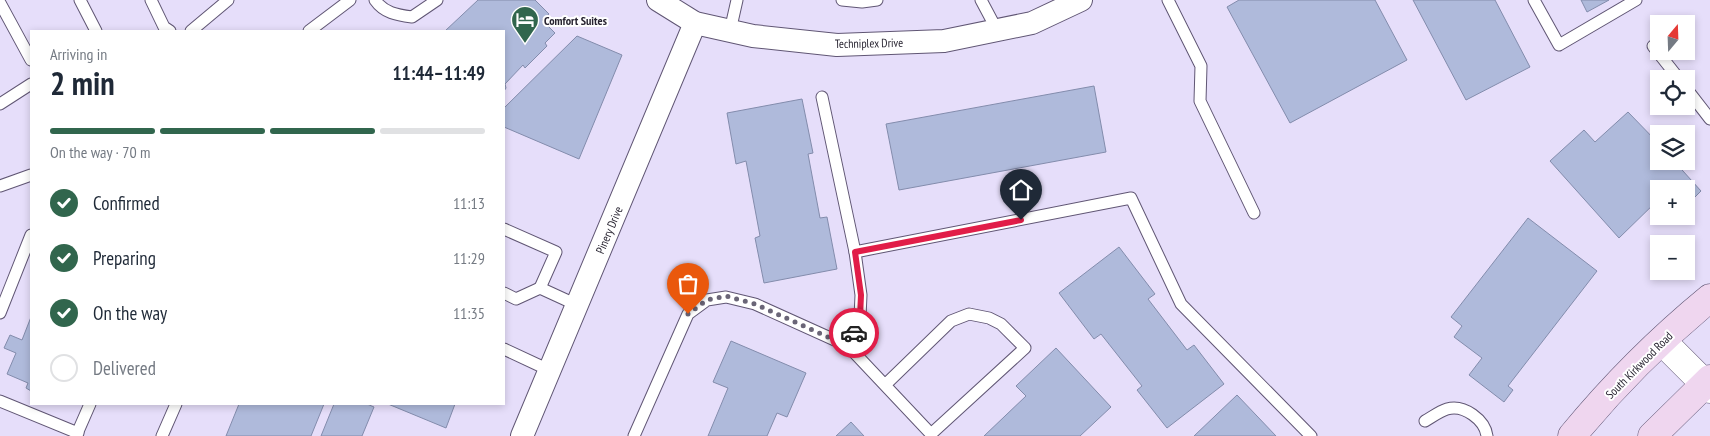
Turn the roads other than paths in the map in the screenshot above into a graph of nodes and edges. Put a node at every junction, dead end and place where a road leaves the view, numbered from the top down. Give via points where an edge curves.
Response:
1 (80, 0) edge
2 (151, 0) edge
3 (228, 0) edge
4 (350, 0) edge
5 (375, 0) edge
6 (437, 0) edge
7 (658, 0) edge
8 (737, 0) edge
9 (842, 0) edge
10 (877, 0) edge
11 (981, 0) edge
12 (1081, 0) edge
13 (1168, 0) edge
14 (1534, 0) edge
15 (1636, 0) edge
16 (0, 3) edge
17 (695, 23) junction
18 (95, 30) edge
19 (169, 30) edge
20 (192, 30) edge
21 (310, 30) edge
22 (997, 30) junction
23 (730, 31) junction
24 (30, 58) edge
25 (1664, 60) edge
26 (1672, 70) edge
27 (30, 85) edge
28 (822, 97) dead end
29 (1695, 100) edge
30 (0, 104) edge
31 (1710, 119) edge
32 (30, 175) edge
33 (0, 186) edge
34 (1254, 214) dead end
35 (505, 229) edge
36 (30, 238) edge
37 (855, 252) junction
38 (540, 288) junction
39 (505, 294) edge
40 (1710, 298) edge
41 (577, 305) junction
42 (0, 313) edge
43 (1662, 341) junction
44 (848, 346) junction
45 (505, 349) edge
46 (550, 370) junction
47 (1708, 384) edge
48 (885, 386) junction
49 (0, 401) edge
50 (90, 405) edge
51 (176, 405) edge
52 (1425, 421) dead end
53 (77, 434) edge
54 (162, 436) edge
55 (522, 436) edge
56 (634, 436) edge
57 (1311, 436) edge
58 (1487, 436) edge
59 (1572, 436) edge
60 (1652, 436) edge

1 - 18 lane
2 - 19 lane
3 - 20 lane
4 - 21 lane
5 - 6 lane via 380,7 395,15 412,17
7 - 17 street, Techniplex Drive
8 - 23 lane
9 - 10 lane
11 - 22 lane
12 - 22 street, Techniplex Drive via 1032,23
13 - 34 lane via 1201,66 1200,101
14 - 15 lane via 1559,45
16 - 24 lane
17 - 23 street, Techniplex Drive
17 - 41 street, Pinery Drive
22 - 23 street, Techniplex Drive via 944,41 837,45
25 - 26 lane
27 - 30 lane
28 - 37 lane
29 - 31 lane
32 - 33 lane
35 - 38 lane via 556,252
36 - 42 lane
37 - 44 lane via 861,295 860,317
37 - 57 lane via 1131,198 1182,304
38 - 39 lane via 516,299
38 - 41 lane
40 - 43 main road, South Kirkwood Road
41 - 46 street, Pinery Drive
43 - 47 street
43 - 59 main road, South Kirkwood Road
44 - 48 lane
44 - 56 lane via 755,304 726,296 707,300 688,314
45 - 46 lane
46 - 55 street, Pinery Drive
47 - 60 main road
48 - 48 lane via 931,434 1025,348 1001,324 969,314 950,321
49 - 53 lane
50 - 53 lane
51 - 54 lane
52 - 58 lane via 1448,409 1461,409 1473,414 1483,425

